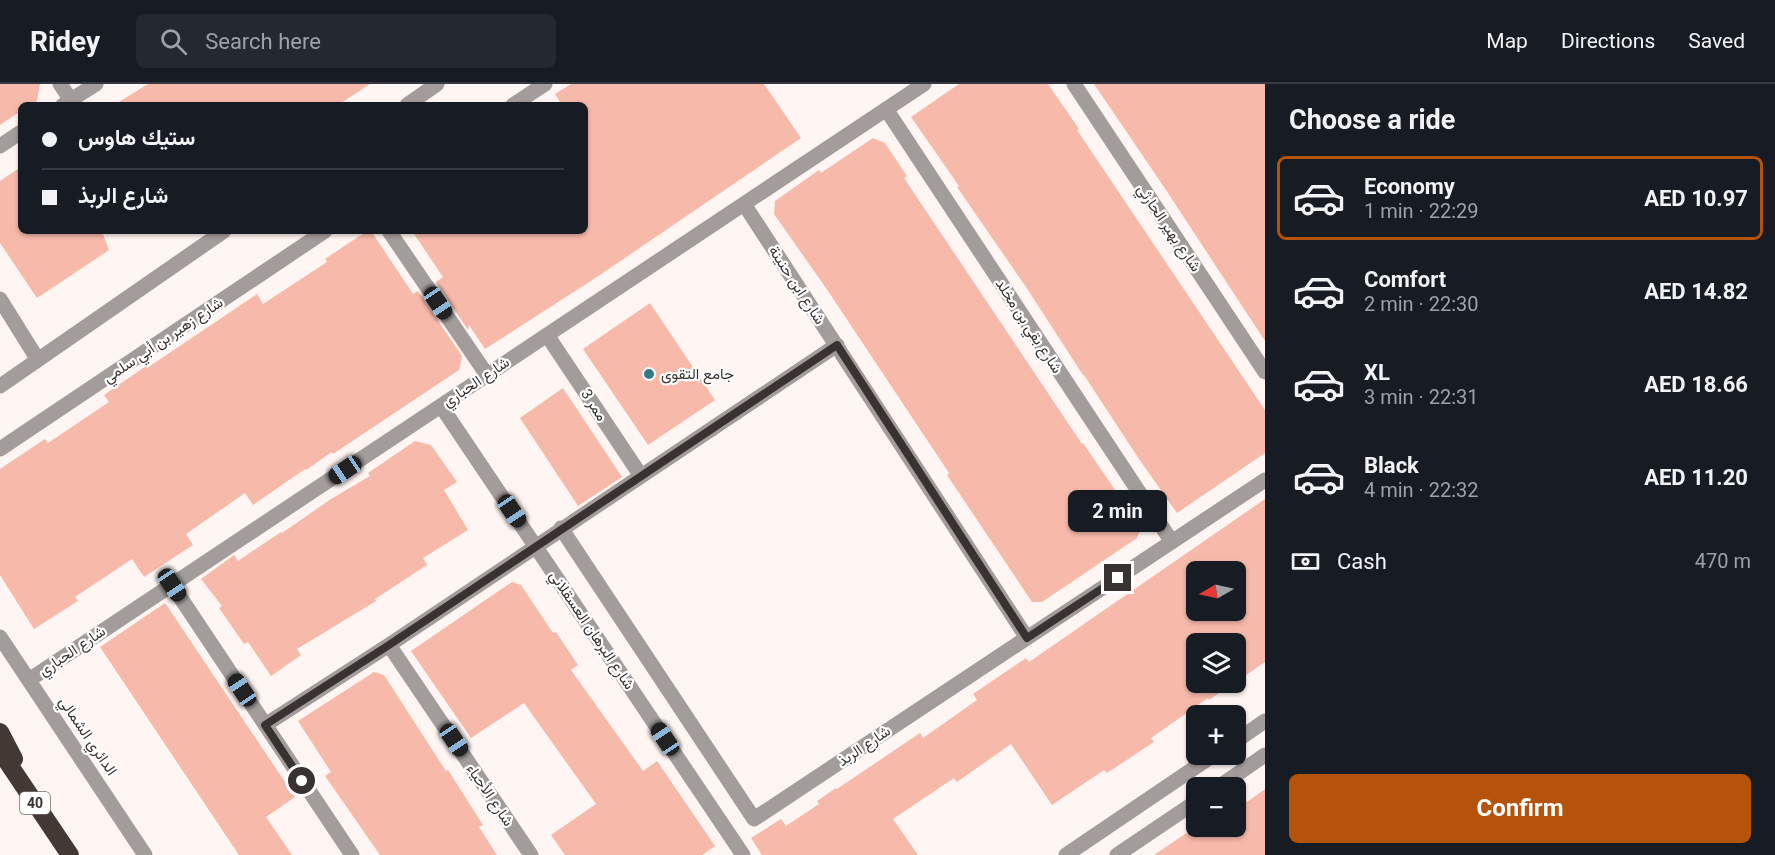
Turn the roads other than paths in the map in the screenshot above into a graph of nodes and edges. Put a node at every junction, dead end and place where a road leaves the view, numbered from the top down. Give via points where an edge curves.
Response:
1 (60, 84) edge
2 (96, 84) edge
3 (437, 84) edge
4 (545, 84) edge
5 (924, 84) edge
6 (1074, 84) edge
7 (67, 102) edge
8 (69, 102) edge
9 (411, 102) edge
10 (518, 102) edge
11 (886, 110) junction
12 (18, 134) edge
13 (0, 146) edge
14 (744, 204) junction
15 (220, 234) edge
16 (321, 234) edge
17 (391, 234) edge
18 (0, 299) edge
19 (547, 335) junction
20 (837, 345) junction
21 (38, 360) junction
22 (1265, 372) edge
23 (487, 375) junction
24 (0, 386) edge
25 (441, 406) junction
26 (0, 449) edge
27 (640, 476) junction
28 (1265, 480) edge
29 (561, 528) junction
30 (1172, 542) junction
31 (536, 546) junction
32 (172, 585) junction
33 (0, 637) edge
34 (1027, 638) junction
35 (389, 645) junction
36 (29, 680) junction
37 (1265, 721) edge
38 (265, 725) junction
39 (0, 732) edge
40 (1246, 734) edge
41 (0, 751) edge
42 (1265, 755) edge
43 (1199, 765) edge
44 (1233, 777) edge
45 (1186, 808) edge
46 (45, 819) junction
47 (70, 855) edge
48 (145, 855) edge
49 (352, 855) edge
50 (531, 855) edge
51 (743, 855) edge
52 (1066, 855) edge
53 (1117, 855) edge

1 - 7 street
2 - 8 street
3 - 9 street
4 - 10 street
5 - 11 street, شارع الحباري
6 - 22 street, شارع بهير الحارثي
11 - 14 street, شارع الحباري
11 - 30 street, شارع بقي بن مخلد
12 - 13 street
14 - 19 street, شارع الحباري
14 - 20 street, شارع ابن حنينة
15 - 21 street
16 - 26 street, شارع زهير بن أبي سلمي
17 - 23 street
18 - 21 street
19 - 23 street, شارع الحباري
19 - 27 street, ممر 3
20 - 27 street
20 - 34 street, شارع ابن حنينة
21 - 24 street
23 - 25 street, شارع الحباري
25 - 31 street, شارع البرهان العسقلاني
25 - 32 street, شارع الحباري
27 - 29 street
28 - 30 street, شارع الربذ
29 - 31 street
29 - 34 street, شارع الربذ via 754,819
30 - 34 street, شارع الربذ
31 - 35 street
31 - 51 street, شارع البرهان العسقلاني
32 - 36 street, شارع الحباري
32 - 38 street
33 - 36 street, الدائري الشمالي
35 - 38 street
35 - 50 street, شارع الأحياء
36 - 48 street, الدائري الشمالي
37 - 40 street
38 - 49 street
39 - 46 highway
41 - 46 highway, 40
42 - 44 street
43 - 52 street
45 - 53 street
46 - 47 highway, 40

